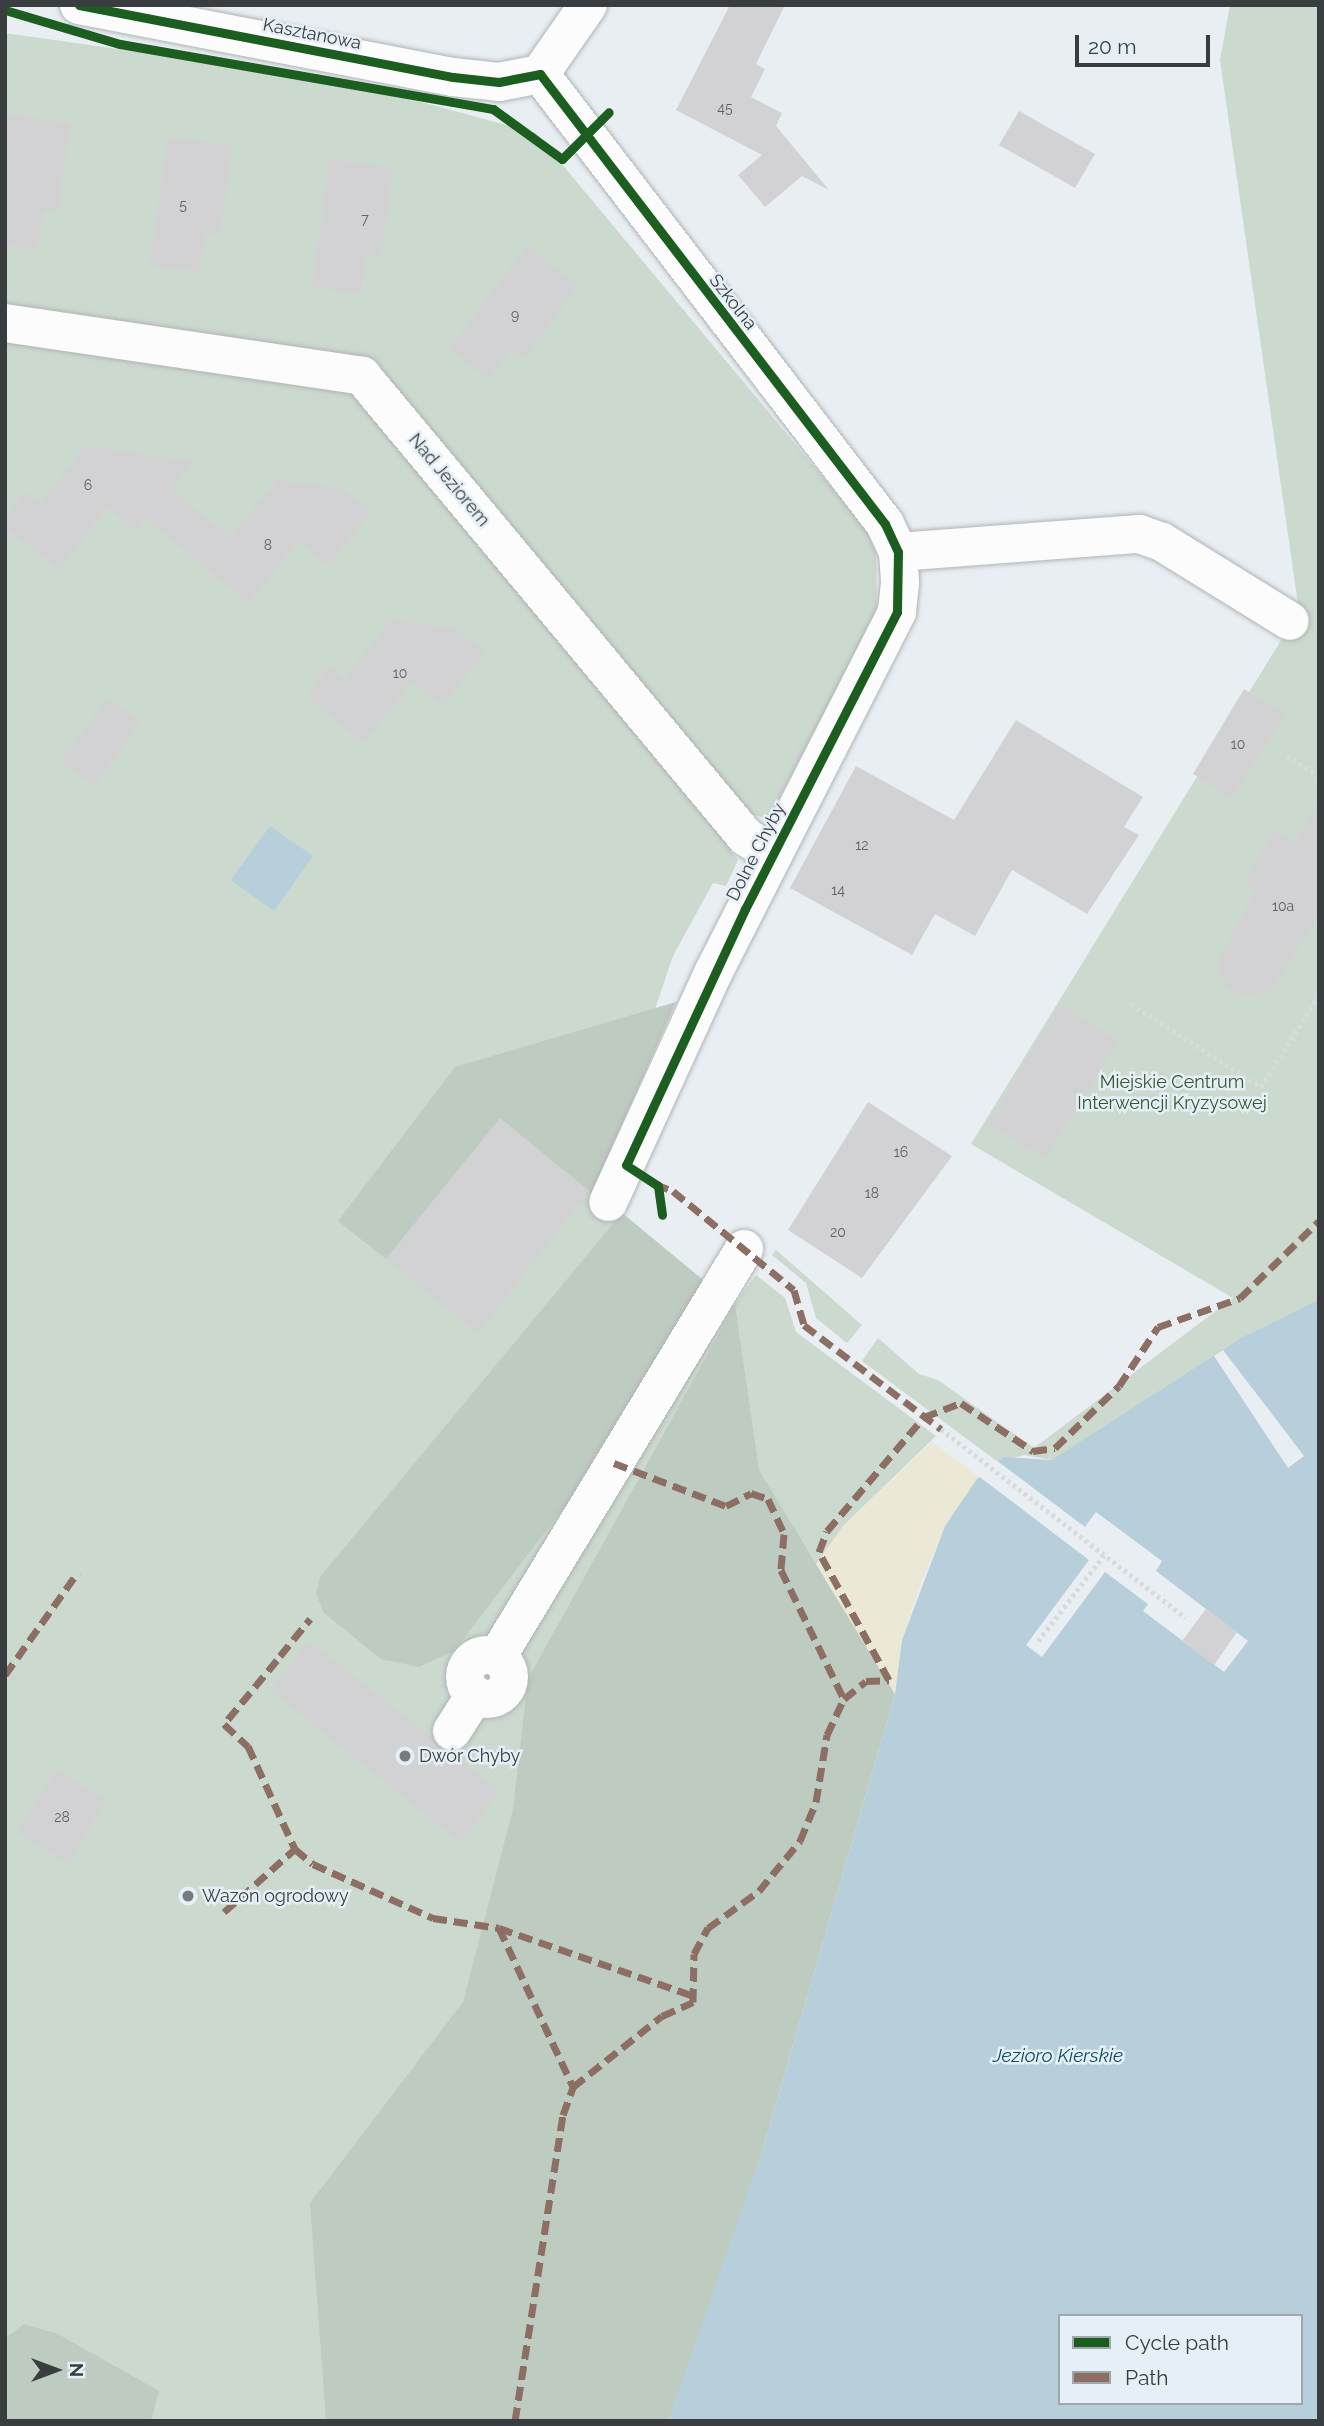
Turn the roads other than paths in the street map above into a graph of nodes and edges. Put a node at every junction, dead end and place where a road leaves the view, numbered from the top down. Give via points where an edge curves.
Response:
1 (79, 5) edge
2 (588, 5) edge
3 (540, 74) junction
4 (5, 323) edge
5 (898, 552) junction
6 (1290, 621) dead end
7 (773, 854) junction
8 (608, 1202) dead end
9 (744, 1248) dead end
10 (452, 1731) dead end

1 - 3 street, Kasztanowa via 453,76 499,82
2 - 3 street
3 - 5 street, Szkolna via 885,524
4 - 7 street, Nad Jeziorem via 362,376 746,837
5 - 6 street via 1139,534 1162,542
5 - 7 street, Dolne Chyby via 897,612
7 - 8 street, Dolne Chyby
9 - 10 street via 497,1657 507,1667 508,1686 490,1699 475,1695

